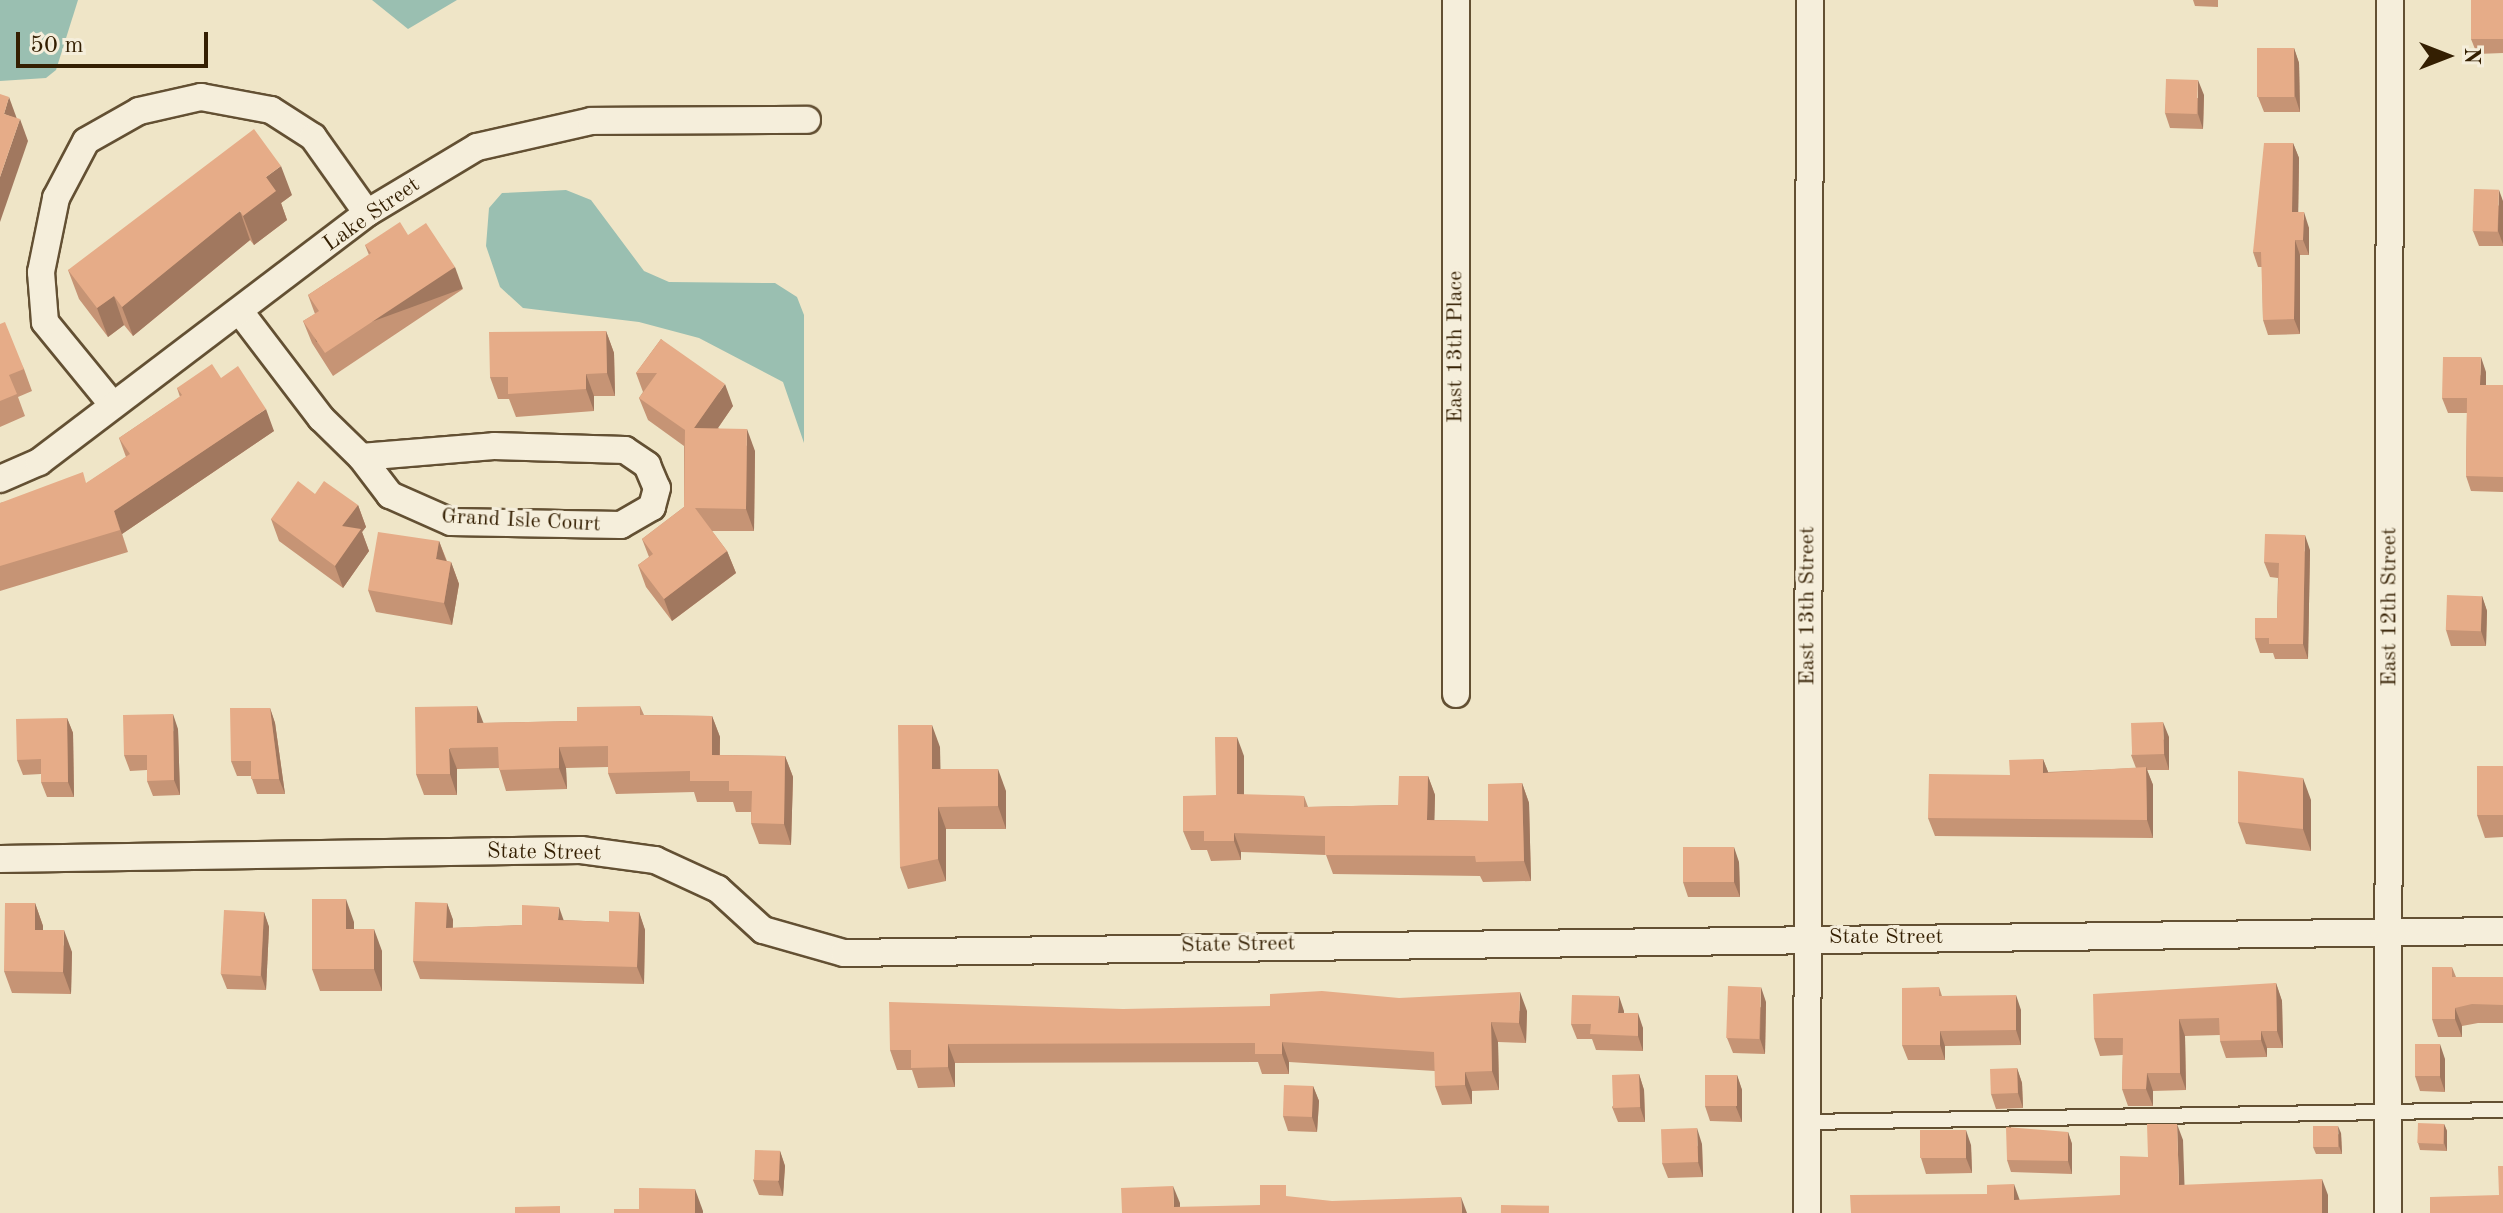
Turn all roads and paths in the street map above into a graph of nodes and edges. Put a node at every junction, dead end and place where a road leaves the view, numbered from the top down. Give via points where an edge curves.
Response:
1 (1456, 0) edge
2 (1810, 0) edge
3 (2390, 0) edge
4 (807, 120) dead end
5 (367, 213) junction
6 (241, 313) junction
7 (112, 404) junction
8 (361, 457) junction
9 (0, 479) edge
10 (1456, 694) dead end
11 (0, 859) edge
12 (2503, 931) edge
13 (2390, 934) junction
14 (1808, 938) junction
15 (2503, 1110) edge
16 (2388, 1111) junction
17 (1807, 1122) junction
18 (1807, 1213) edge
19 (2388, 1213) edge

1 - 10 street, East 13th Place
2 - 14 street, East 13th Street
3 - 13 street, East 12th Street
4 - 5 street, Lake Street via 591,121 477,147
5 - 6 street, Lake Street
5 - 7 street via 313,137 271,110 201,97 139,111 86,141 56,198 41,272 45,322
6 - 7 street, Lake Street
6 - 8 street, Grand Isle Court via 321,418
7 - 9 street, Lake Street via 39,462
8 - 8 street, Grand Isle Court via 494,446 625,450 647,465 657,488 652,507 621,525 451,522 390,495
11 - 14 street, State Street via 581,850 655,860 718,889 763,930 844,953
12 - 13 street, State Street
13 - 14 street, State Street
13 - 16 street, East 12th Street
14 - 17 street, East 13th Street
15 - 16 lane
16 - 17 lane
16 - 19 street, East 12th Street
17 - 18 street, East 13th Street

